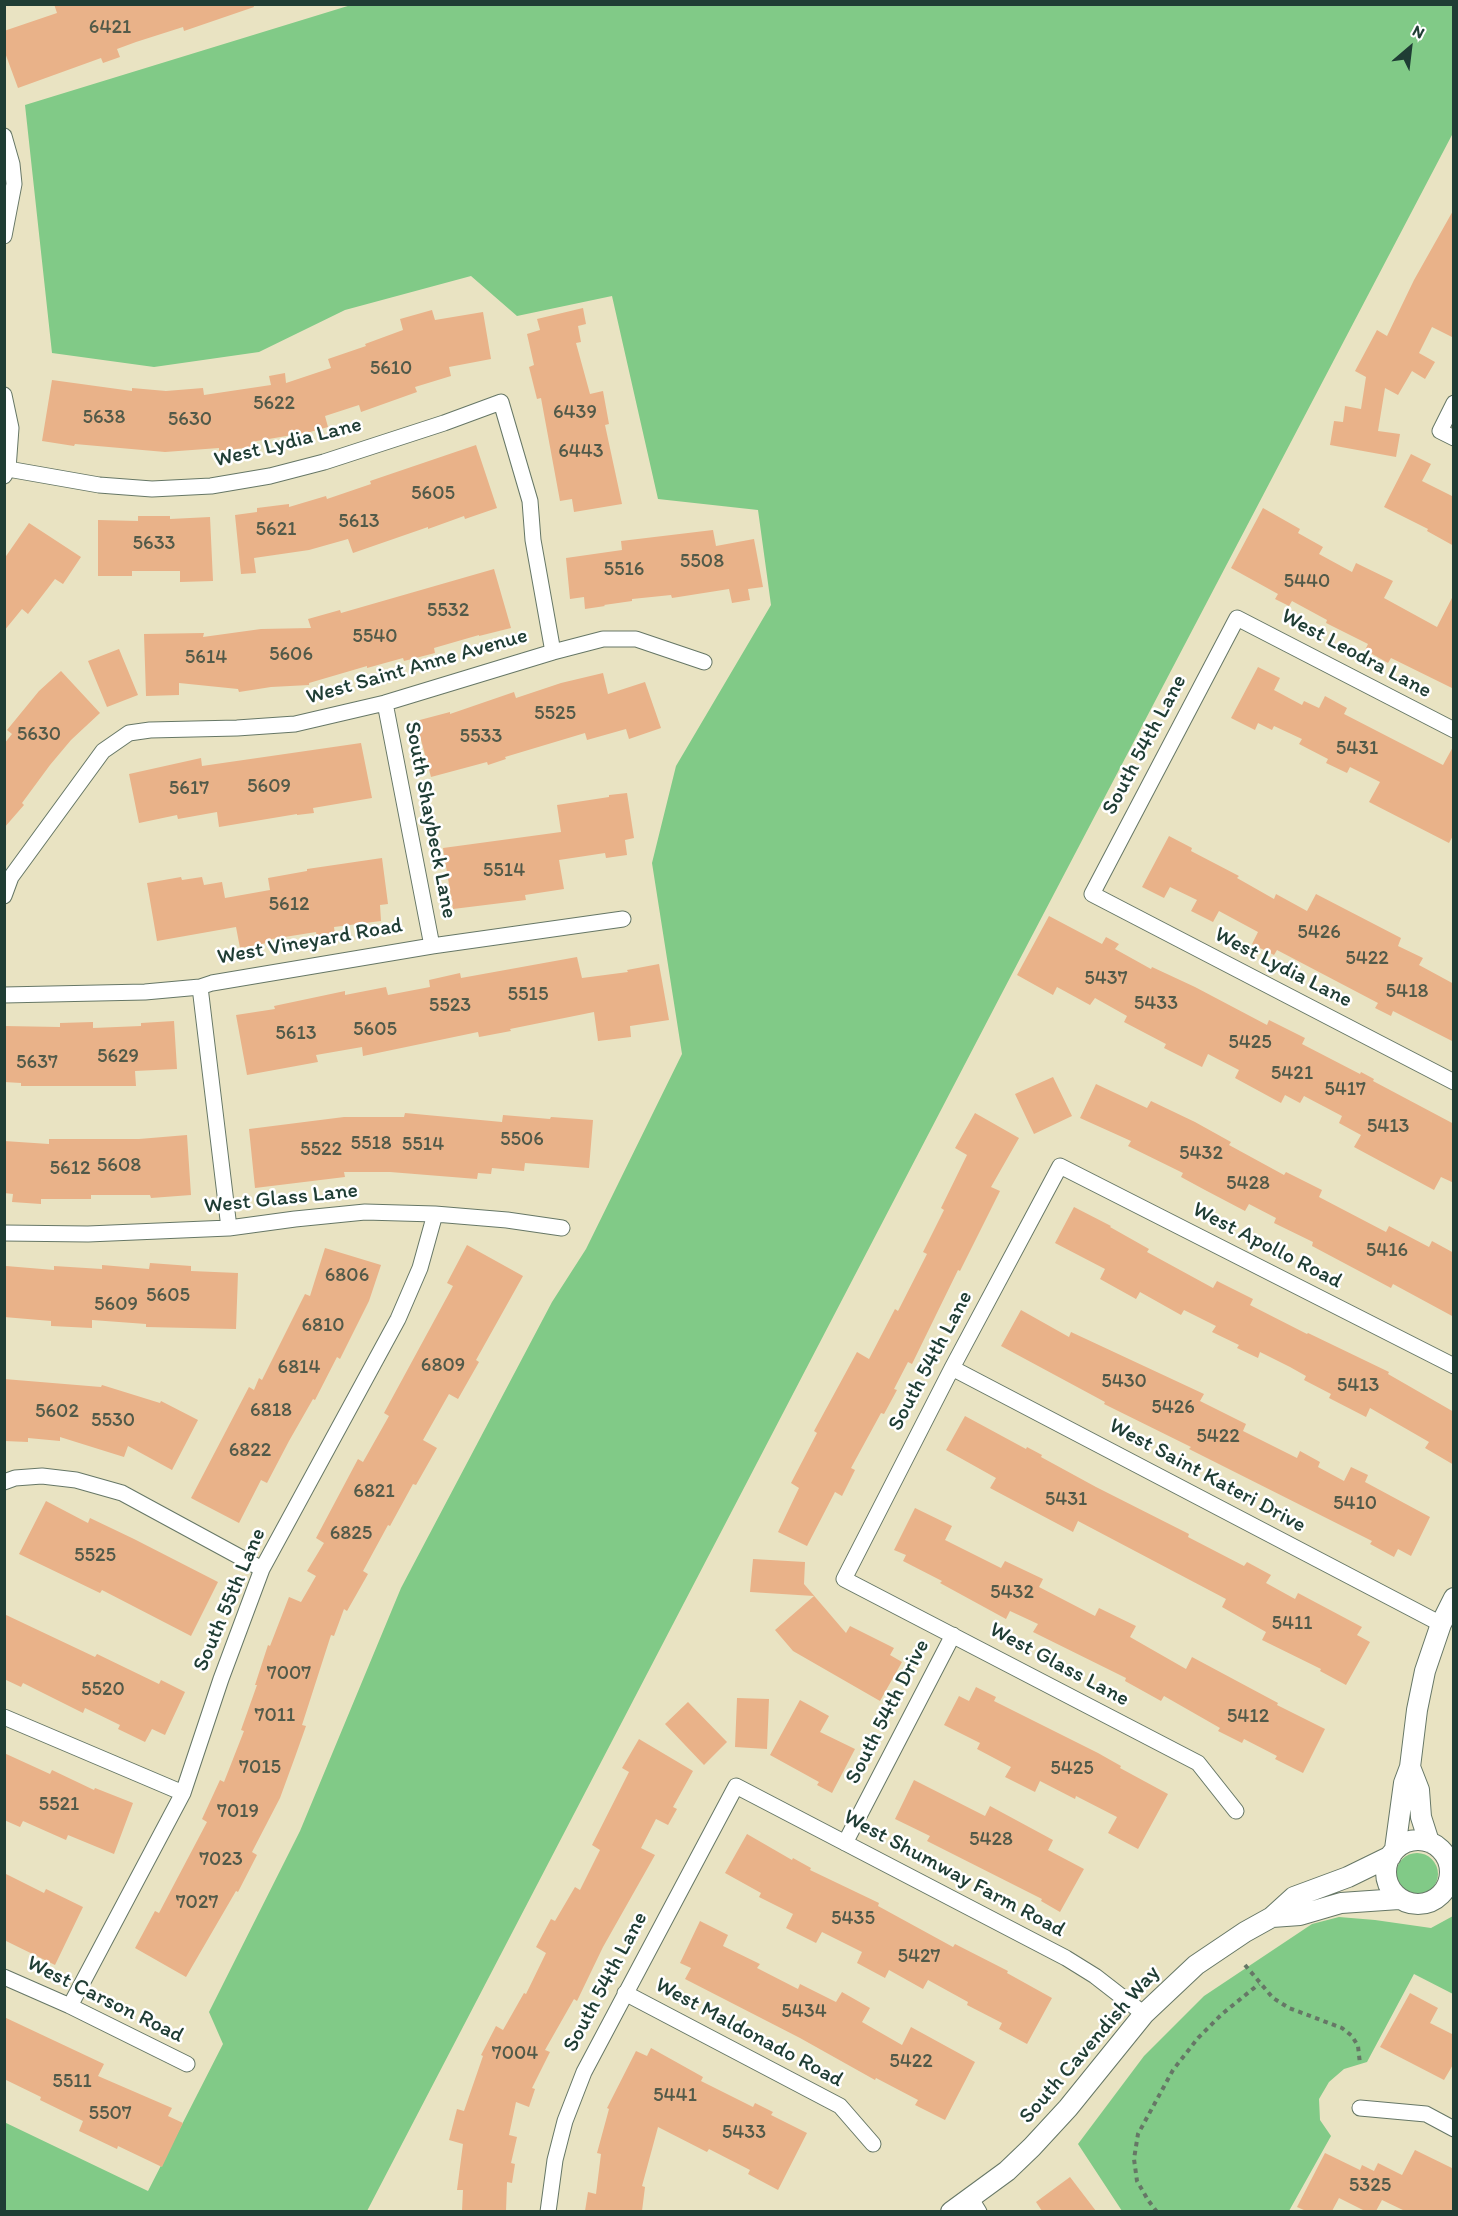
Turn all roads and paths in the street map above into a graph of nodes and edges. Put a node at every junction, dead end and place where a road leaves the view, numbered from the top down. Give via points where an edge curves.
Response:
1 (4, 136) edge
2 (4, 236) edge
3 (4, 395) edge
4 (1454, 403) edge
5 (1454, 438) edge
6 (6, 472) edge
7 (1237, 618) joint
8 (553, 652) junction
9 (704, 662) dead end
10 (385, 703) junction
11 (1454, 730) edge
12 (1092, 894) joint
13 (4, 896) edge
14 (623, 919) dead end
15 (432, 946) junction
16 (200, 987) junction
17 (4, 995) edge
18 (1454, 1082) edge
19 (1060, 1166) joint
20 (435, 1214) junction
21 (229, 1228) junction
22 (562, 1228) dead end
23 (4, 1233) edge
24 (1454, 1366) edge
25 (952, 1368) junction
26 (4, 1482) edge
27 (262, 1569) junction
28 (844, 1579) joint
29 (1454, 1598) edge
30 (1441, 1624) junction
31 (953, 1635) junction
32 (4, 1717) edge
33 (1410, 1767) junction
34 (736, 1785) joint
35 (183, 1793) junction
36 (1236, 1811) dead end
37 (845, 1843) junction
38 (1442, 1849) edge
39 (1393, 1852) junction
40 (1450, 1889) edge
41 (1399, 1899) junction
42 (1272, 1917) junction
43 (1245, 1965) dead end
44 (4, 1977) edge
45 (1259, 1984) junction
46 (625, 1993) junction
47 (70, 2006) junction
48 (1144, 2014) junction
49 (187, 2064) dead end
50 (1360, 2064) dead end
51 (1360, 2108) dead end
52 (1454, 2129) edge
53 (873, 2144) dead end
54 (975, 2205) edge
55 (548, 2211) edge
56 (951, 2211) edge
57 (1157, 2211) edge

1 - 2 street via 14,184
3 - 6 street via 11,428
4 - 5 street via 1440,430
6 - 8 street, West Lydia Lane via 152,489 211,486 324,462 501,402 530,501
7 - 11 street, West Leodra Lane
7 - 12 street, South 54th Lane
8 - 9 street, West Saint Anne Avenue via 603,639 636,639
8 - 10 street, West Saint Anne Avenue
10 - 13 street, West Saint Anne Avenue via 295,724 129,733 103,751 11,877
10 - 15 street, South Shaybeck Lane
12 - 18 street, West Lydia Lane
14 - 15 street, West Vineyard Road
15 - 16 street, West Vineyard Road
16 - 17 street, West Vineyard Road
16 - 21 street
19 - 24 street, West Apollo Road
19 - 25 street, South 54th Lane
20 - 21 street, West Glass Lane via 365,1212
20 - 22 street, West Glass Lane
20 - 27 street, South 55th Lane via 420,1268 398,1319
21 - 23 street, West Glass Lane
25 - 28 street, South 54th Lane
25 - 30 street, West Saint Kateri Drive
26 - 27 street via 42,1476 76,1480 122,1493
27 - 35 street, South 55th Lane
28 - 31 street, West Glass Lane
29 - 30 street
30 - 33 street via 1420,1692
31 - 36 street, West Glass Lane via 1198,1763
31 - 37 street, South 54th Drive
32 - 35 street
33 - 38 street via 1419,1790 1421,1817
33 - 39 street
34 - 37 street, West Shumway Farm Road
34 - 46 street, South 54th Lane
35 - 47 street, South 55th Lane
37 - 48 street, West Shumway Farm Road via 1066,1958
38 - 39 street via 1411,1840
38 - 40 street via 1451,1870
39 - 41 street via 1386,1875
39 - 42 street, South Cavendish Way via 1348,1877 1294,1898
40 - 41 street via 1425,1904
41 - 42 street, South Cavendish Way via 1341,1903 1300,1915
42 - 48 street, South Cavendish Way via 1197,1965
43 - 45 path
44 - 47 street, West Carson Road
45 - 50 path via 1289,2008 1342,2028 1359,2046
45 - 57 path via 1198,2038 1173,2070 1138,2133 1134,2159 1137,2181
46 - 53 street, West Maldonado Road via 840,2106
46 - 55 street, South 54th Lane via 584,2072 565,2121
47 - 49 street, West Carson Road
48 - 54 street, South Cavendish Way via 1051,2127
51 - 52 street via 1426,2114
54 - 56 street, South Cavendish Way

